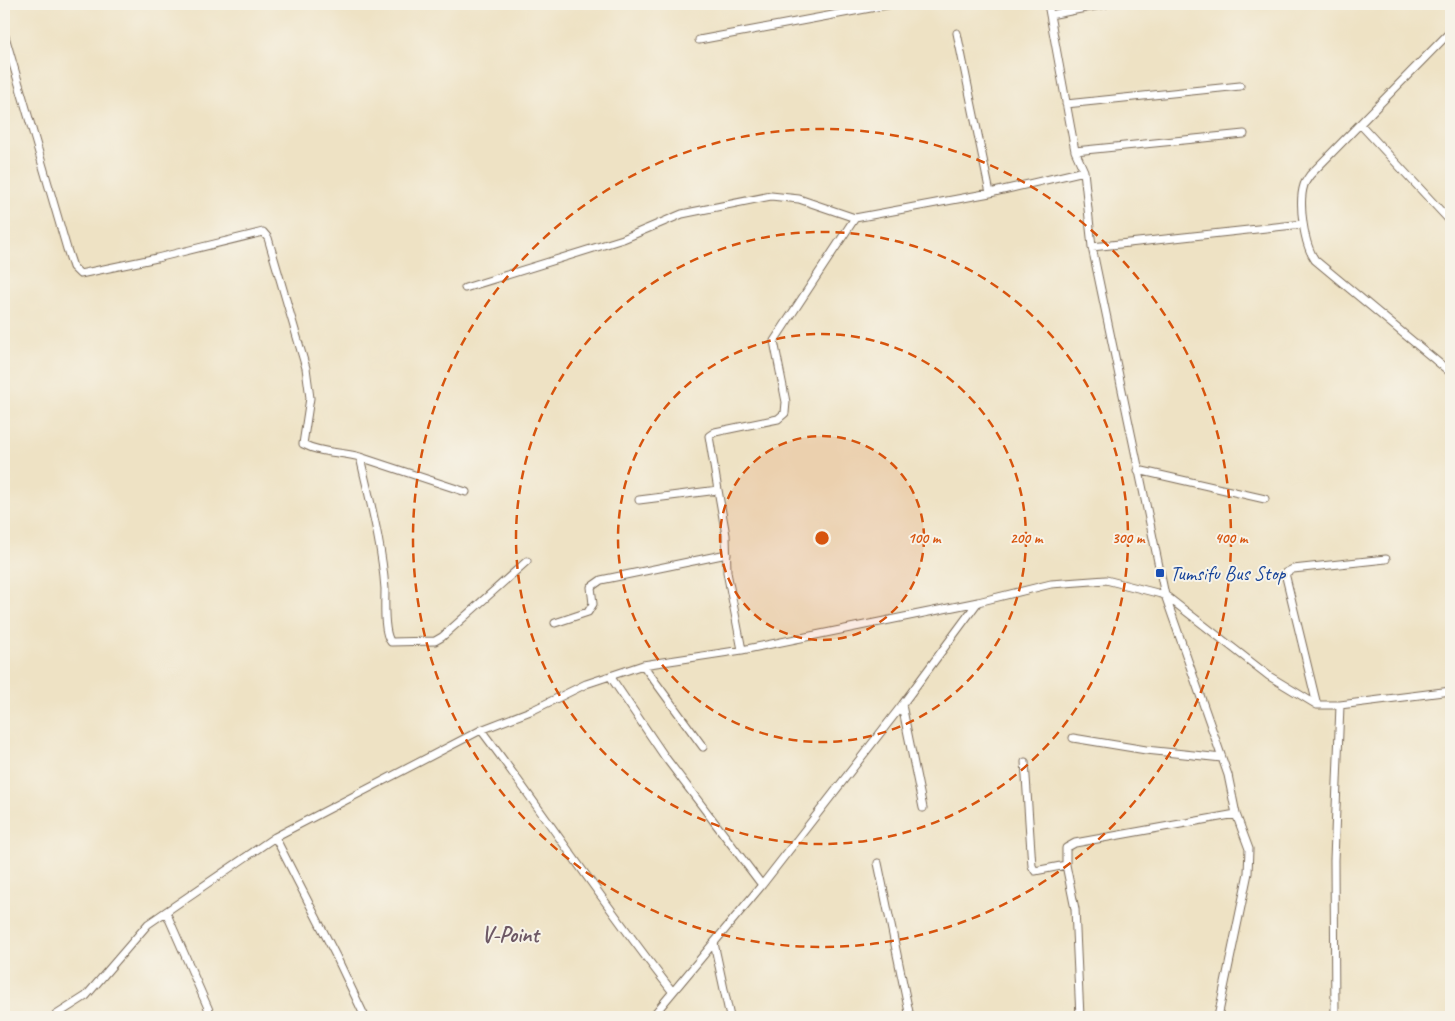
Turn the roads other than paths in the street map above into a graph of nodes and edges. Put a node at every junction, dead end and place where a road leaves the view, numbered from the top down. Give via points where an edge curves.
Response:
1 (892, 4) edge
2 (1048, 4) edge
3 (1106, 4) edge
4 (1050, 15) junction
5 (1451, 32) edge
6 (4, 33) edge
7 (957, 33) dead end
8 (700, 40) dead end
9 (1240, 86) dead end
10 (1066, 104) junction
11 (1360, 124) junction
12 (1244, 134) dead end
13 (1075, 152) junction
14 (1084, 171) junction
15 (990, 193) junction
16 (856, 218) junction
17 (1451, 222) edge
18 (1303, 224) junction
19 (1092, 247) junction
20 (465, 288) dead end
21 (1449, 370) edge
22 (360, 457) junction
23 (1138, 470) junction
24 (718, 490) junction
25 (466, 492) dead end
26 (1265, 499) dead end
27 (639, 500) dead end
28 (727, 554) junction
29 (1386, 558) dead end
30 (527, 561) dead end
31 (1165, 595) junction
32 (978, 602) junction
33 (555, 623) dead end
34 (742, 650) junction
35 (642, 665) junction
36 (610, 676) junction
37 (1451, 691) edge
38 (902, 705) junction
39 (1317, 705) junction
40 (1340, 705) junction
41 (481, 730) junction
42 (1073, 738) dead end
43 (702, 747) dead end
44 (1222, 758) junction
45 (1025, 762) dead end
46 (923, 808) dead end
47 (1236, 814) junction
48 (275, 837) junction
49 (878, 863) dead end
50 (1066, 865) junction
51 (762, 885) junction
52 (166, 912) junction
53 (714, 943) junction
54 (672, 991) junction
55 (53, 1017) edge
56 (212, 1017) edge
57 (365, 1017) edge
58 (652, 1017) edge
59 (730, 1017) edge
60 (910, 1017) edge
61 (1080, 1017) edge
62 (1218, 1017) edge
63 (1335, 1017) edge

1 - 8 street
2 - 4 street
3 - 4 street
4 - 10 street
5 - 11 street
6 - 22 street via 73,267 80,274 263,232 268,238 306,368 310,398 302,444 314,450
7 - 15 street
9 - 10 street
10 - 13 street
11 - 17 street
11 - 18 street via 1304,184
12 - 13 street
13 - 14 street
14 - 15 street
14 - 19 street
15 - 16 street
16 - 20 street via 799,199 772,196 682,214 623,239
16 - 24 street via 774,341 786,402 785,413 778,419 710,436
18 - 19 street
18 - 21 street via 1315,260
19 - 23 street
22 - 25 street
22 - 30 street via 376,522 390,642 435,641 442,637
23 - 26 street
23 - 31 street
24 - 27 street
24 - 28 street
28 - 33 street via 601,580 591,586 593,604 588,612
28 - 34 street via 727,572
29 - 39 street via 1293,569 1285,573
31 - 32 street via 1106,580 1051,584
31 - 39 street via 1269,676
31 - 44 street
32 - 34 street
32 - 38 street
34 - 35 street
35 - 36 street
35 - 43 street
36 - 41 street
36 - 51 street via 665,757
37 - 40 street
38 - 46 street
38 - 51 street
39 - 40 street
40 - 63 street via 1334,860
41 - 48 street
41 - 54 street via 564,842 628,936
42 - 44 street
44 - 47 street
45 - 50 street via 1032,866 1041,871
47 - 50 street via 1075,843 1066,848
47 - 62 street via 1249,849 1248,873
48 - 52 street
48 - 57 street
49 - 60 street
50 - 61 street via 1075,909
51 - 53 street
52 - 55 street via 148,924 86,996
52 - 56 street
53 - 54 street
53 - 59 street
54 - 58 street

